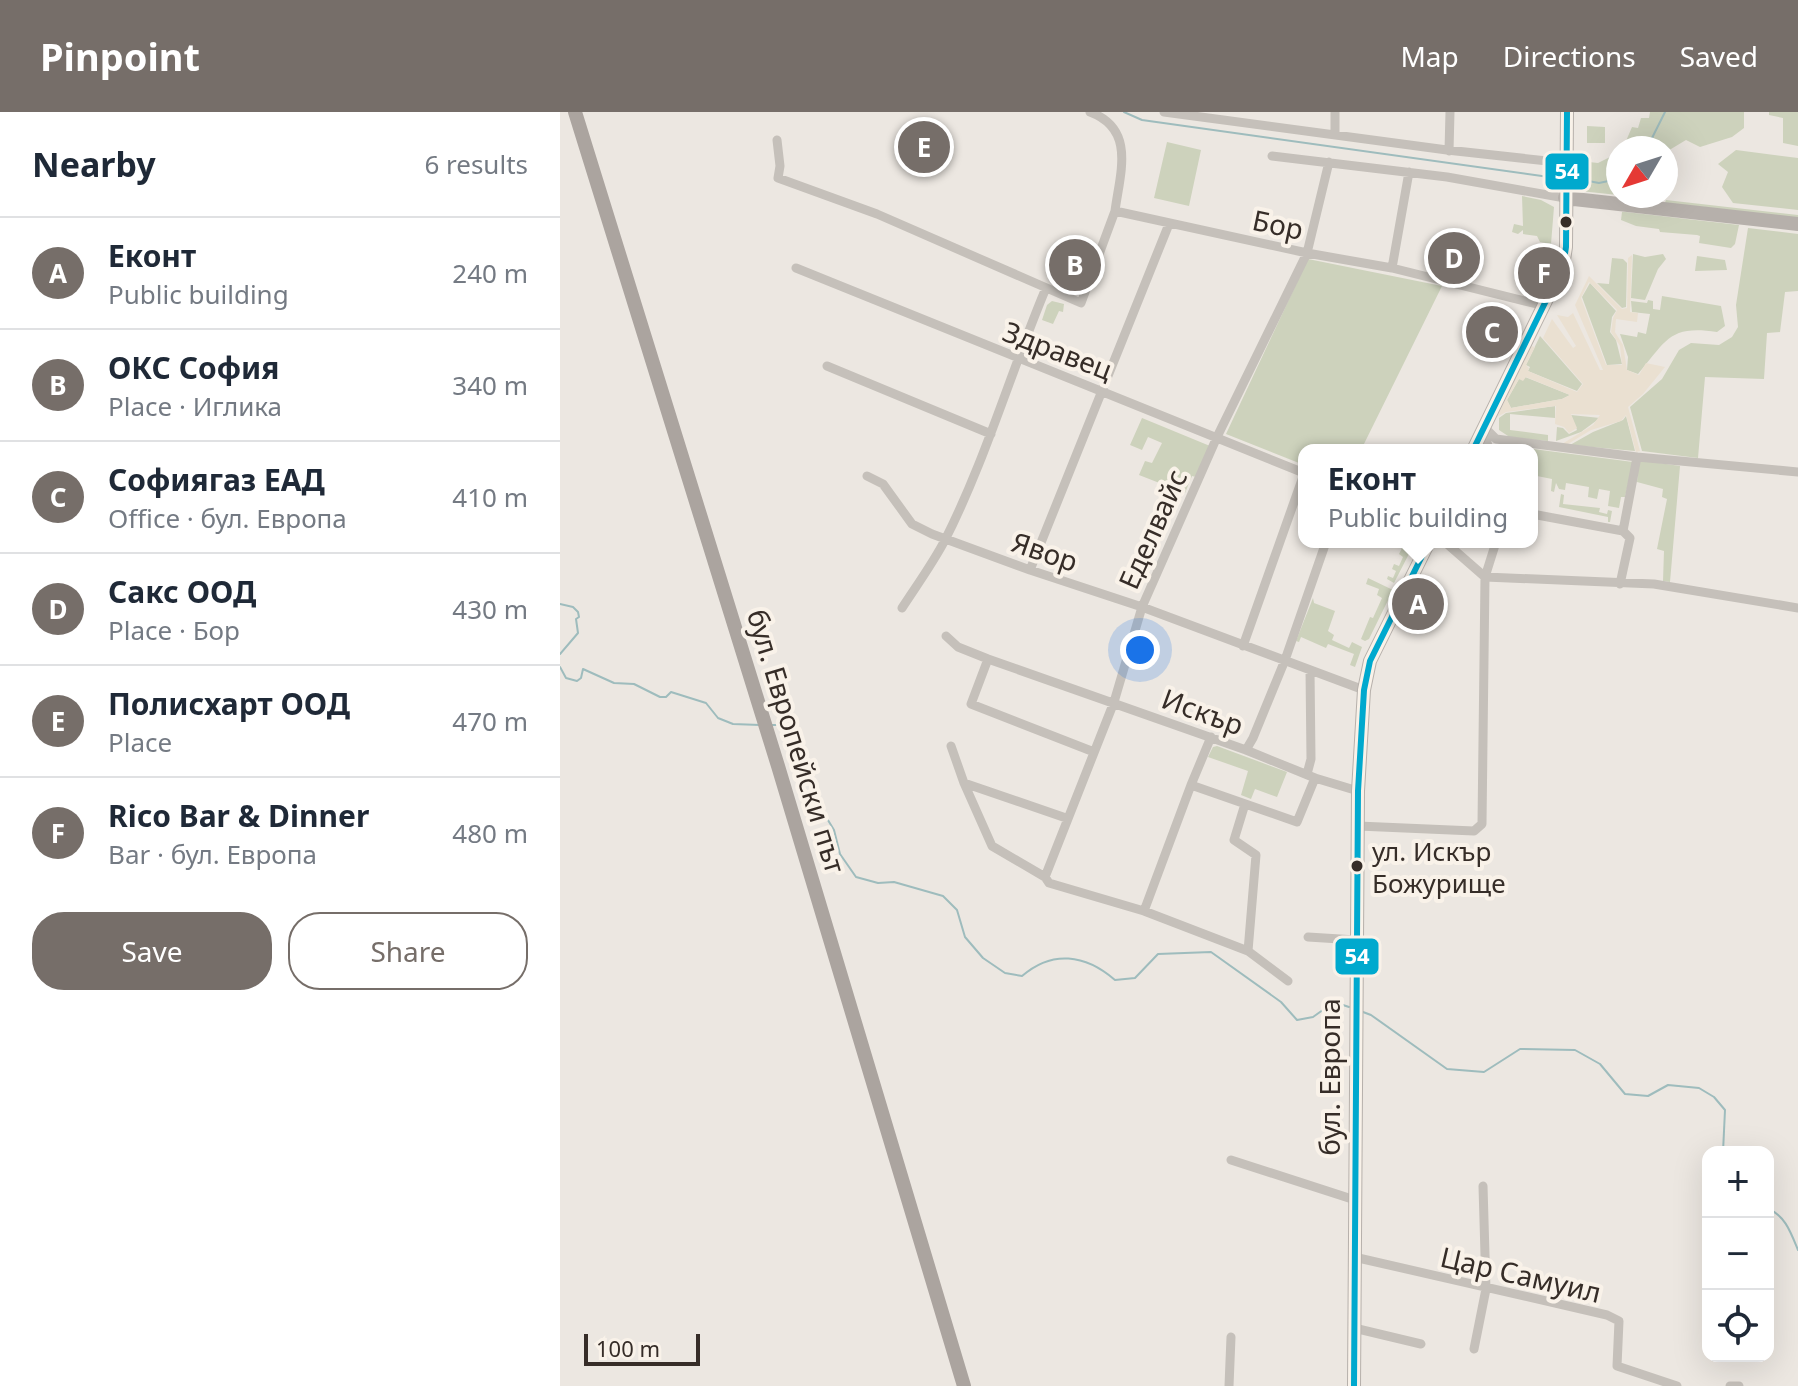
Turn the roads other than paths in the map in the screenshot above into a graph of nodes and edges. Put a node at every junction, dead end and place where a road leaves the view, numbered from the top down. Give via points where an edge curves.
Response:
1 (575, 112) edge
2 (1090, 112) edge
3 (1164, 112) edge
4 (1335, 112) edge
5 (1450, 112) edge
6 (1567, 112) edge
7 (1219, 116) edge
8 (1335, 133) junction
9 (777, 140) dead end
10 (1449, 151) junction
11 (1272, 156) dead end
12 (1329, 162) junction
13 (1566, 163) junction
14 (1409, 172) junction
15 (1565, 198) junction
16 (1115, 211) junction
17 (1169, 224) junction
18 (1798, 224) edge
19 (1307, 253) junction
20 (796, 268) dead end
21 (1392, 268) junction
22 (1046, 288) junction
23 (1545, 306) junction
24 (1017, 358) junction
25 (827, 366) dead end
26 (1103, 391) junction
27 (1484, 427) junction
28 (991, 434) junction
29 (1217, 437) junction
30 (1476, 444) edge
31 (1488, 444) edge
32 (1535, 444) edge
33 (1538, 444) edge
34 (1637, 457) junction
35 (1298, 471) edge
36 (1798, 472) edge
37 (867, 476) dead end
38 (1298, 490) edge
39 (1538, 515) edge
40 (1623, 531) junction
41 (945, 540) junction
42 (1324, 548) edge
43 (1426, 548) edge
44 (1452, 548) edge
45 (1494, 548) edge
46 (1030, 570) junction
47 (1485, 577) junction
48 (1620, 584) junction
49 (1142, 607) junction
50 (902, 608) dead end
51 (1798, 608) edge
52 (946, 636) dead end
53 (1243, 646) junction
54 (988, 659) junction
55 (1285, 660) junction
56 (1310, 670) junction
57 (1364, 690) junction
58 (1114, 702) junction
59 (1211, 737) junction
60 (951, 746) dead end
61 (1246, 750) junction
62 (1094, 752) junction
63 (1311, 776) junction
64 (964, 783) junction
65 (1191, 785) junction
66 (1358, 791) junction
67 (1245, 804) junction
68 (1066, 818) junction
69 (1358, 826) junction
70 (1045, 877) junction
71 (1144, 911) junction
72 (1308, 937) dead end
73 (1356, 940) junction
74 (1248, 951) junction
75 (1288, 981) dead end
76 (1231, 1160) dead end
77 (1483, 1186) dead end
78 (1355, 1200) junction
79 (1354, 1257) junction
80 (1486, 1289) junction
81 (1354, 1328) junction
82 (1231, 1337) dead end
83 (1421, 1344) dead end
84 (1474, 1349) dead end
85 (964, 1386) edge
86 (1229, 1386) edge
87 (1354, 1386) edge
88 (1677, 1386) edge
89 (1730, 1386) edge
90 (1739, 1386) edge

1 - 85 main road, бул. Европейски път
2 - 16 street via 1114,126 1121,142
3 - 7 street
4 - 8 street
5 - 10 street
6 - 13 street
7 - 8 street
8 - 10 street
9 - 22 street via 778,178 877,214
10 - 13 street
11 - 12 street
12 - 14 street
12 - 19 street, Еделвайс
13 - 15 street
14 - 15 street
14 - 21 street
15 - 18 street
15 - 23 street via 1565,257
16 - 17 street, Бор
16 - 22 street via 1081,303
17 - 19 street, Бор
17 - 26 street
19 - 21 street, Бор
19 - 29 street, Еделвайс
20 - 24 street, Здравец
21 - 23 street, Бор
22 - 24 street
23 - 27 street
24 - 26 street, Здравец
24 - 28 street
25 - 28 street
26 - 29 street, Здравец
26 - 46 street
27 - 30 street
27 - 31 street
27 - 32 street via 1496,439
28 - 41 street
29 - 35 street, Здравец
29 - 49 street, Еделвайс
33 - 34 street
34 - 36 street
34 - 40 street
37 - 41 street, Явор via 883,484 912,524
38 - 53 street
39 - 40 street
40 - 48 street via 1630,538
41 - 46 street, Явор
41 - 50 street
42 - 55 street
43 - 57 street, бул. Европа via 1370,661
44 - 47 street
45 - 47 street
46 - 49 street, Явор
47 - 48 street
47 - 69 street via 1482,824 1474,831
48 - 51 street via 1654,584
49 - 53 street, Явор
49 - 58 street, Еделвайс
52 - 54 street, Искър
53 - 55 street, Явор
54 - 58 street, Искър
54 - 62 street via 971,704
55 - 56 street, Явор
55 - 61 street
56 - 57 street, Явор
56 - 63 street
57 - 66 street, бул. Европа
58 - 59 street, Искър
58 - 62 street, Еделвайс
59 - 61 street, Искър
59 - 65 street
60 - 64 street
61 - 63 street, Искър
62 - 68 street, Еделвайс
63 - 66 street, Искър
63 - 67 street via 1297,822
64 - 68 street
64 - 70 street via 992,846
65 - 67 street
65 - 71 street
66 - 69 street, бул. Европа
67 - 74 street via 1234,840 1256,855
68 - 70 street, Еделвайс
69 - 73 street, бул. Европа
70 - 71 street via 1049,883
71 - 74 street
72 - 73 street
73 - 78 street, бул. Европа
74 - 75 street
76 - 78 street
77 - 80 street
78 - 79 street, бул. Европа
79 - 80 street, Цар Самуил
79 - 81 street, бул. Европа
80 - 84 street
80 - 88 street, Цар Самуил via 1619,1321 1617,1366
81 - 83 street
81 - 87 street, бул. Европа
82 - 86 street
89 - 90 street

